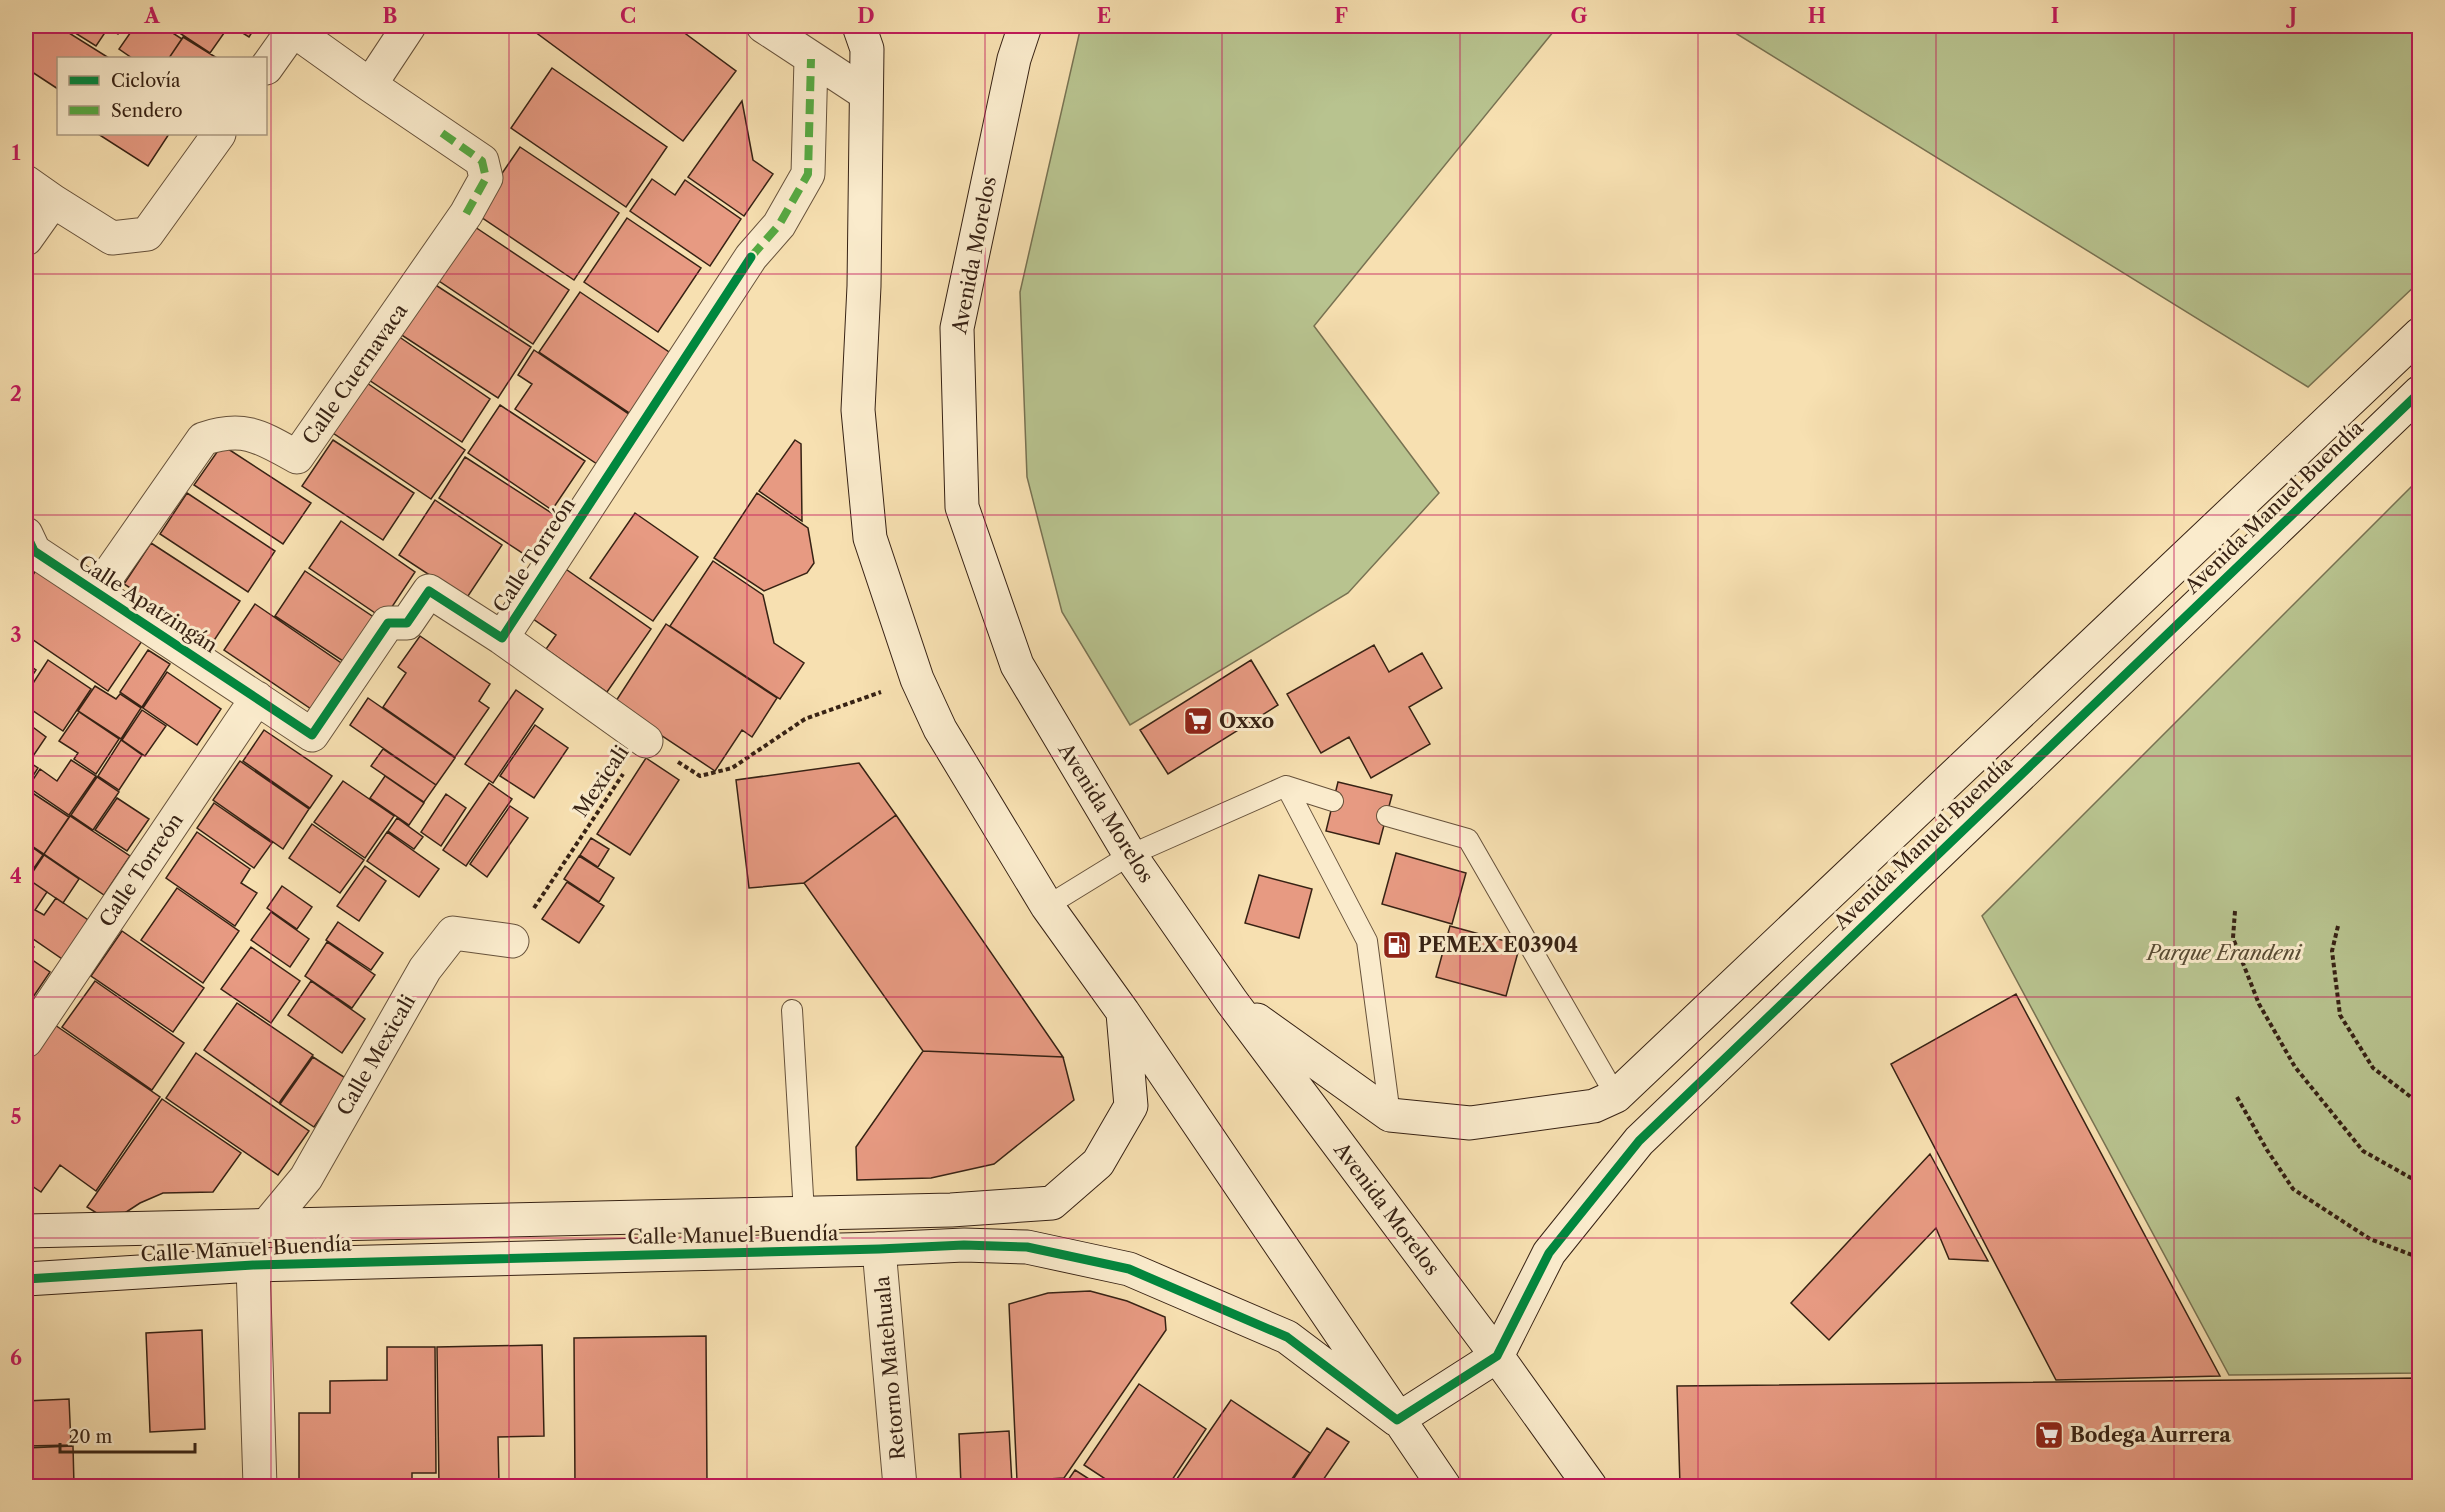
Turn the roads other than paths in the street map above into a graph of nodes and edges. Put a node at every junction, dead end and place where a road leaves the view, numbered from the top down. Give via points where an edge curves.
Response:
1 (409, 26) edge
2 (763, 26) edge
3 (859, 26) edge
4 (1025, 26) edge
5 (811, 59) junction
6 (267, 67) edge
7 (370, 85) junction
8 (865, 93) junction
9 (218, 135) edge
10 (26, 182) edge
11 (53, 201) junction
12 (26, 239) edge
13 (2420, 334) edge
14 (2420, 392) edge
15 (28, 549) edge
16 (97, 591) junction
17 (501, 638) junction
18 (257, 698) junction
19 (312, 735) joint
20 (645, 741) road end
21 (1286, 786) junction
22 (1333, 801) dead end
23 (1387, 816) dead end
24 (1130, 855) junction
25 (1047, 906) junction
26 (512, 941) road end
27 (1232, 1002) junction
28 (792, 1010) dead end
29 (1123, 1012) junction
30 (26, 1041) edge
31 (1616, 1096) junction
32 (1390, 1115) junction
33 (804, 1213) junction
34 (267, 1225) junction
35 (26, 1231) edge
36 (879, 1249) junction
37 (253, 1265) junction
38 (26, 1280) edge
39 (1497, 1356) junction
40 (1397, 1420) junction
41 (260, 1486) edge
42 (900, 1486) edge
43 (1444, 1486) edge
44 (1590, 1486) edge

1 - 7 street
2 - 5 street
3 - 8 street via 867,49
4 - 24 street, Avenida Morelos via 1014,59 957,328 962,507 1017,666
5 - 8 street
5 - 17 street, Calle Torreón via 808,174 779,225 751,257
6 - 7 street, Calle Cuernavaca via 293,30
7 - 16 street, Calle Cuernavaca via 483,161 486,178 466,214 297,457 258,435 223,432 203,439
8 - 25 street via 864,286 858,410 870,538 917,680 940,729
9 - 11 street via 147,234 112,238
10 - 11 street
11 - 12 street
13 - 31 street, Avenida Manuel Buendía
14 - 39 street, Avenida Manuel Buendía via 1639,1141 1549,1253
15 - 16 street, Calle Apatzingán
16 - 18 street, Calle Apatzingán
17 - 19 street, Calle Torreón via 429,591 407,623 388,623
17 - 20 street
18 - 19 street, Calle Apatzingán
18 - 30 street, Calle Torreón
21 - 22 lane
21 - 24 lane
21 - 32 lane via 1367,941
23 - 31 lane via 1468,839
24 - 25 lane
24 - 27 street, Avenida Morelos
25 - 29 street
26 - 34 street, Calle Mexicali via 453,933 425,969 306,1178
27 - 32 street, Avenida Manuel Buendía
27 - 39 street, Avenida Morelos
28 - 33 lane
29 - 33 street, Calle Manuel Buendía via 1131,1106 1098,1163 1052,1203
29 - 40 street
31 - 32 street, Avenida Manuel Buendía via 1594,1106 1470,1123
33 - 34 street, Calle Manuel Buendía
34 - 35 street, Calle Manuel Buendía
36 - 37 street, Calle Manuel Buendía
36 - 40 street, Calle Manuel Buendía via 1027,1247 1129,1269 1287,1337
36 - 42 street, Retorno Matehuala
37 - 38 street, Calle Manuel Buendía
37 - 41 street
39 - 40 street
39 - 44 street, Avenida Morelos
40 - 43 street

